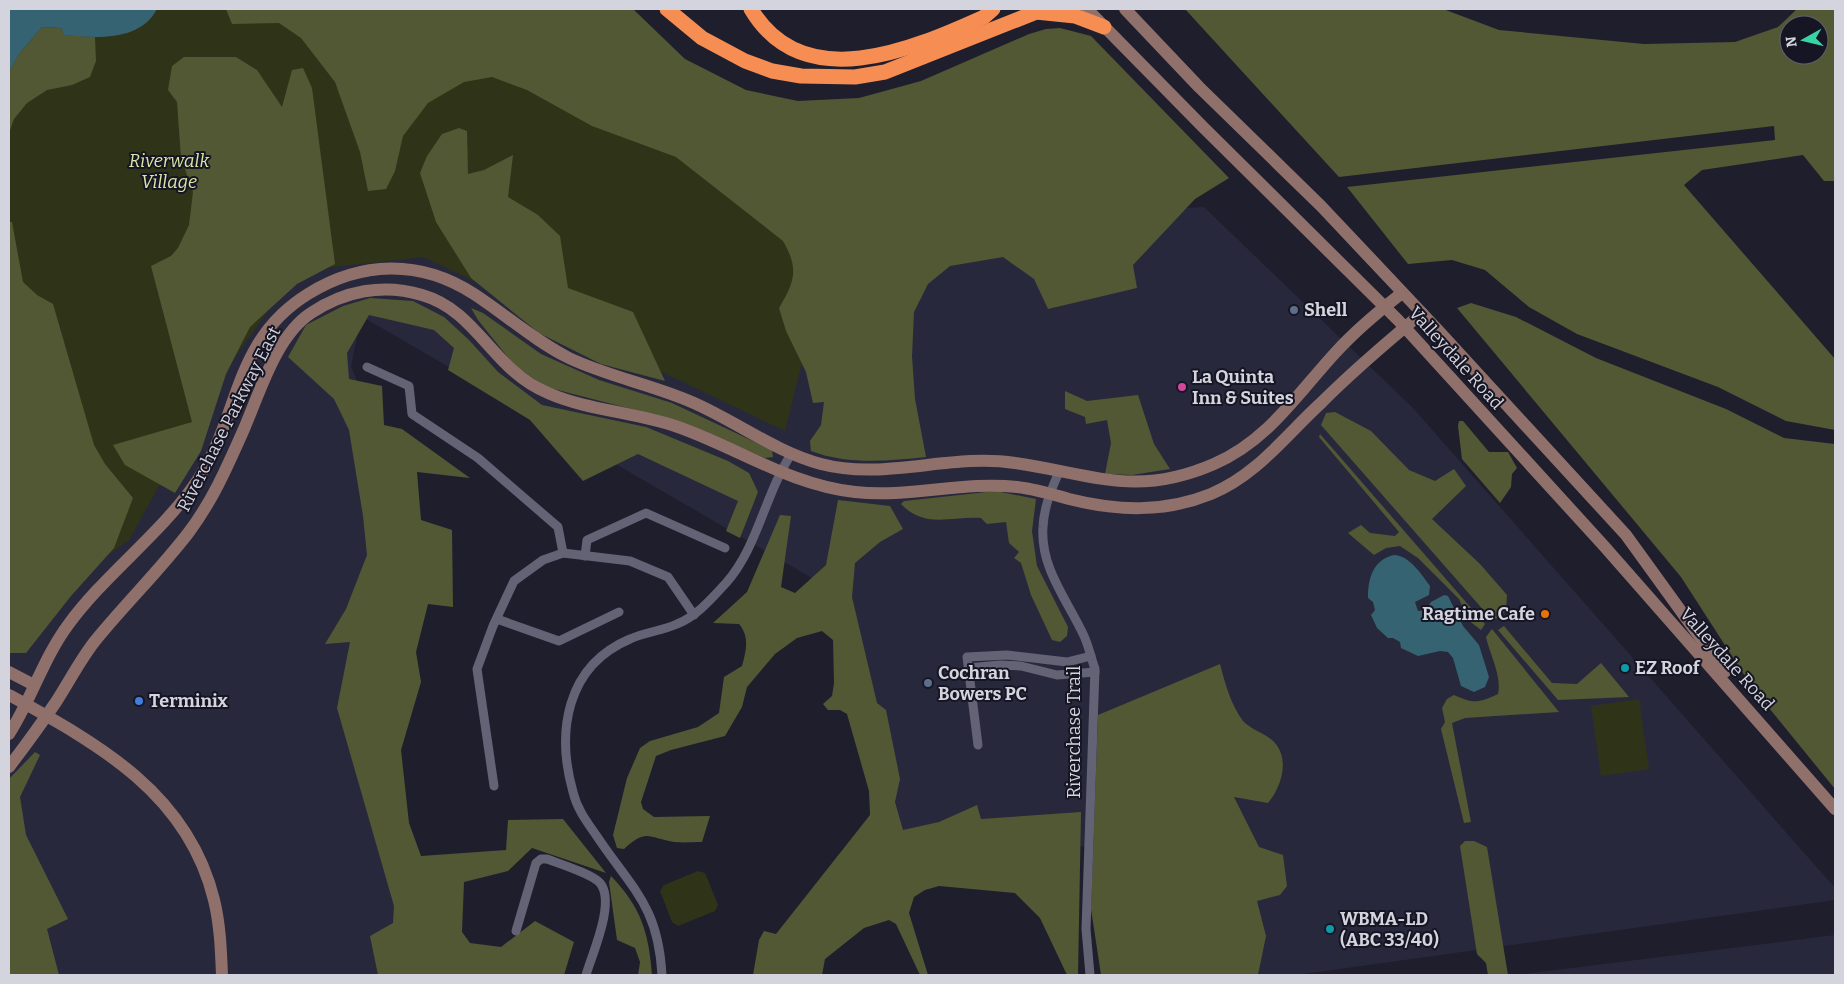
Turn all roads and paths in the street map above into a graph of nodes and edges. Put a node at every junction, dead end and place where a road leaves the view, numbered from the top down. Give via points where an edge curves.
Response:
1 (667, 9) edge
2 (751, 9) edge
3 (1006, 9) edge
4 (1087, 9) edge
5 (1125, 9) edge
6 (1040, 10) edge
7 (989, 13) edge
8 (1104, 27) junction
9 (1402, 292) junction
10 (1385, 306) junction
11 (1422, 313) junction
12 (1405, 327) junction
13 (367, 367) dead end
14 (792, 453) junction
15 (779, 472) junction
16 (1059, 472) junction
17 (1050, 493) junction
18 (725, 548) dead end
19 (563, 553) junction
20 (585, 556) junction
21 (619, 612) dead end
22 (694, 615) junction
23 (496, 619) junction
24 (1091, 656) junction
25 (968, 668) junction
26 (9, 672) edge
27 (1095, 672) junction
28 (34, 685) junction
29 (9, 696) edge
30 (25, 704) junction
31 (47, 715) junction
32 (9, 734) edge
33 (978, 745) dead end
34 (1783, 747) junction
35 (9, 768) edge
36 (494, 786) dead end
37 (1835, 808) edge
38 (516, 931) dead end
39 (222, 975) edge
40 (586, 975) edge
41 (662, 975) edge
42 (1090, 975) edge

1 - 6 highway via 702,38 745,61 801,76 855,77 885,72
2 - 7 highway via 779,41 810,54 840,59 893,53
3 - 7 highway
4 - 8 street, Valleydale Road
5 - 9 street, Valleydale Road
6 - 8 highway via 1075,16
8 - 10 street, Valleydale Road
9 - 10 street, Riverchase Parkway East
9 - 11 street, Valleydale Road
10 - 12 street, Valleydale Road
10 - 16 street, Riverchase Parkway East via 1336,352 1269,428 1224,460 1186,475 1151,481 1106,481
11 - 12 street, Riverchase Parkway East
11 - 34 street, Valleydale Road via 1626,536
12 - 17 street, Riverchase Parkway East via 1355,369 1262,463 1225,488 1181,504 1146,509 1106,506
12 - 34 street, Valleydale Road
13 - 19 street via 409,386 412,414 478,458 558,527
14 - 15 street
14 - 16 street, Riverchase Parkway East via 852,470 984,460
14 - 28 street, Riverchase Parkway East via 687,400 563,355 470,291 443,278 396,268 350,274 310,293 285,311 268,329 248,360 219,440 200,476 173,511 68,625
15 - 17 street, Riverchase Parkway East via 819,486 866,493 1003,485
15 - 22 street via 740,564
15 - 31 street, Riverchase Parkway East via 679,427 554,396 529,384 505,366 464,319 432,298 393,289 349,294 310,314 288,334 204,510 174,551 94,642
16 - 17 street, Riverchase Trail
17 - 24 street, Riverchase Trail via 1043,526 1046,559
18 - 20 street via 646,512 587,540
19 - 20 street
19 - 23 street via 543,560 514,581
20 - 22 street via 630,561 668,577
21 - 23 street via 559,641
22 - 41 street via 678,624 630,639 594,663 570,703 565,728 567,765 578,805 650,912 660,950
23 - 36 street via 477,668
24 - 25 street via 1067,662 1007,655 967,657
24 - 27 street, Riverchase Trail
25 - 27 street via 1022,666 1057,675
25 - 33 street
26 - 28 street
27 - 42 street, Riverchase Trail via 1086,929
28 - 30 street, Riverchase Parkway East
29 - 30 street
30 - 31 street
30 - 32 street, Riverchase Parkway East
31 - 35 street, Riverchase Parkway East
31 - 39 street via 128,768 159,797 182,827 205,870 213,895
34 - 37 street, Valleydale Road
38 - 40 street via 536,863 541,859 548,859 598,882 604,891 605,905

